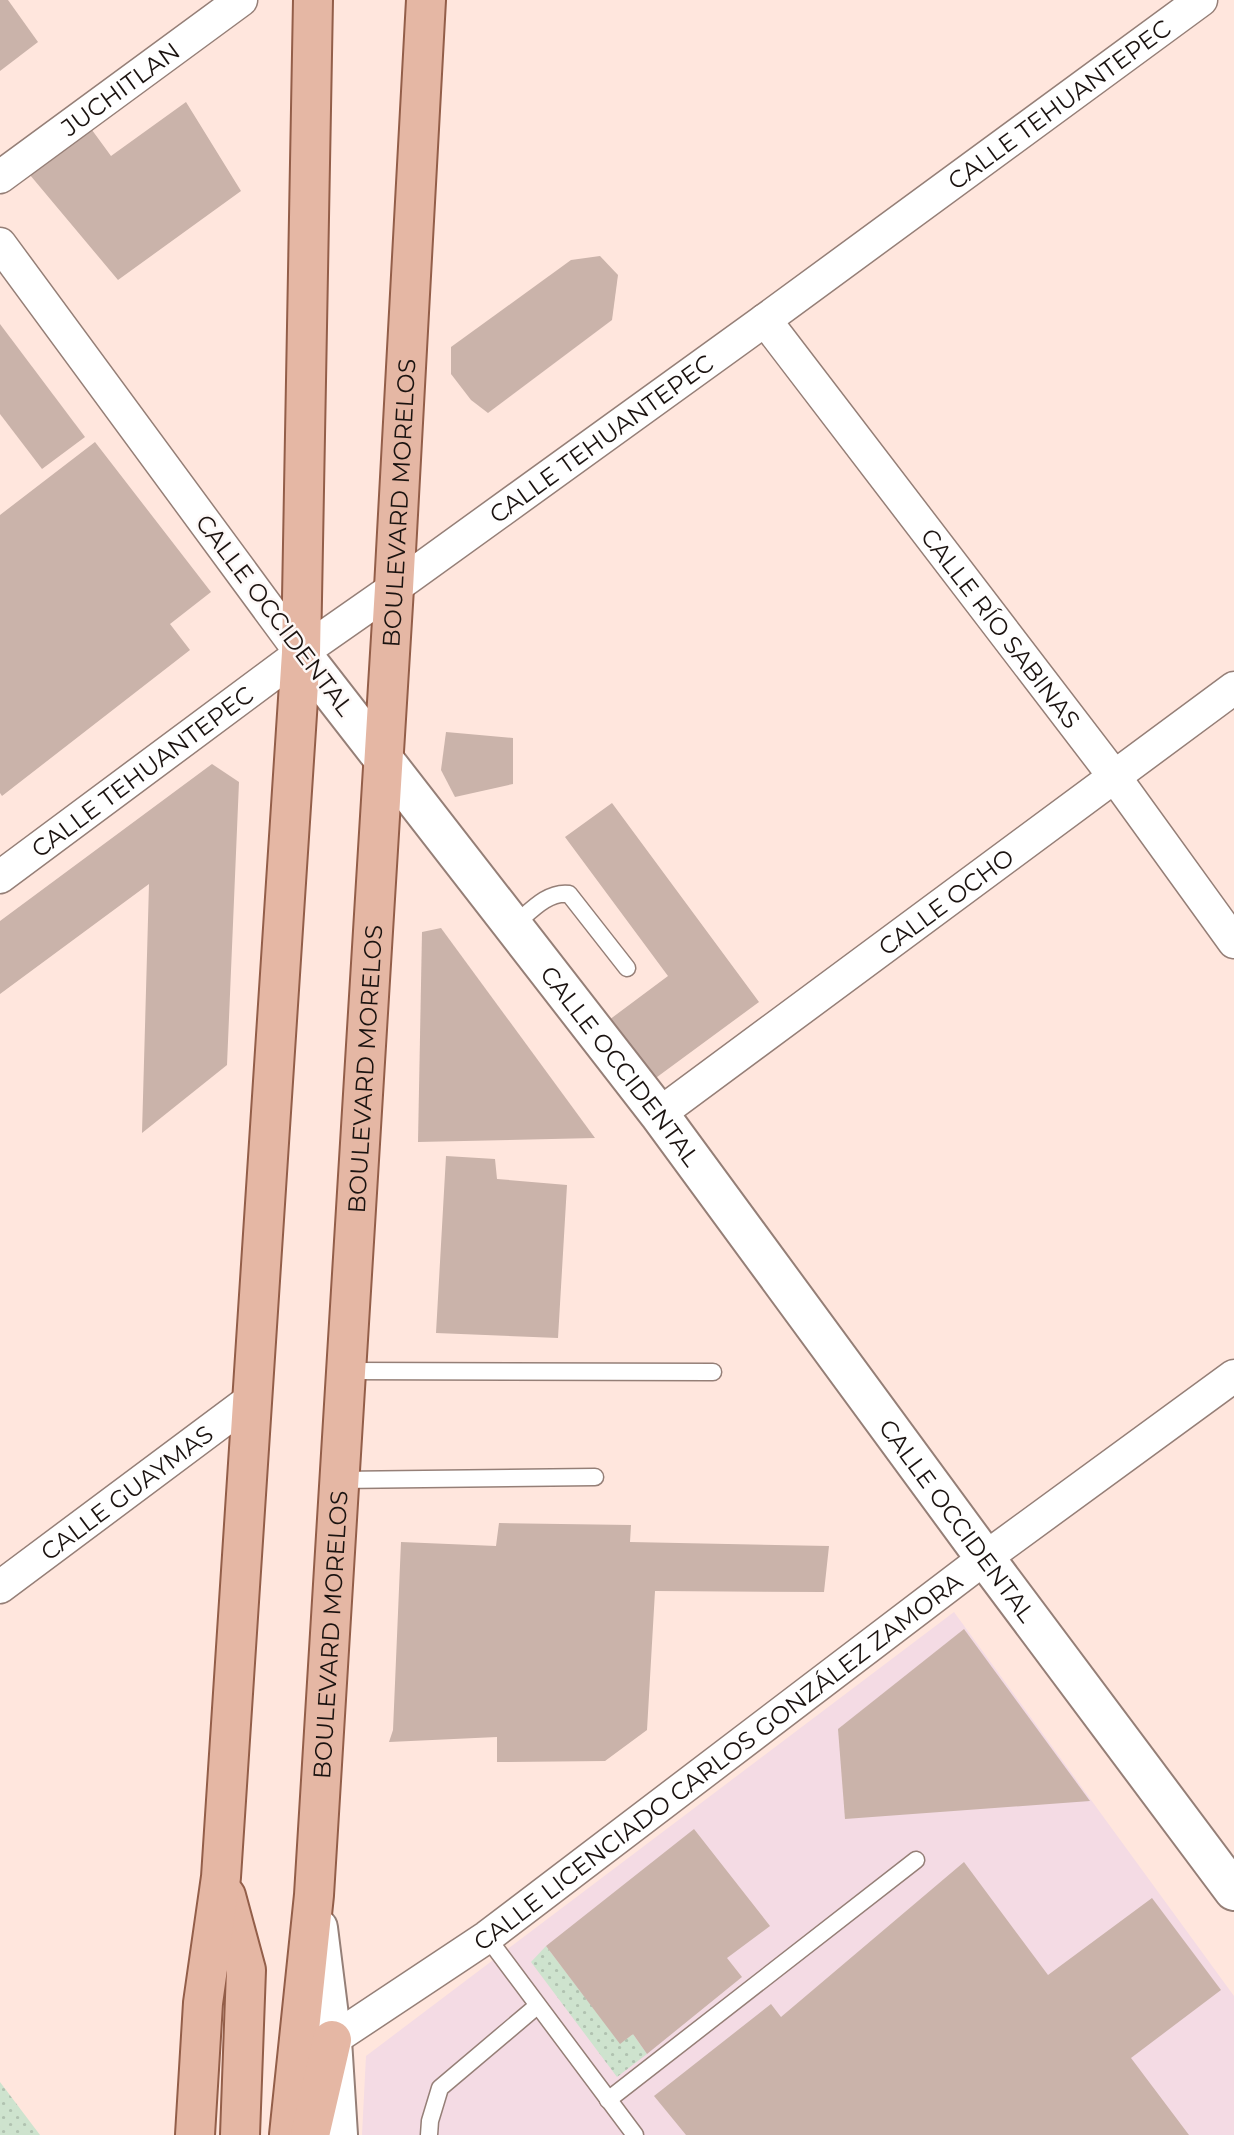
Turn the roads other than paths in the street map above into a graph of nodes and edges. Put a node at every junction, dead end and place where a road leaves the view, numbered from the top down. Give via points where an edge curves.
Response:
1 (313, 0) edge
2 (426, 0) edge
3 (1201, 0) edge
4 (238, 1) edge
5 (0, 177) edge
6 (0, 244) edge
7 (765, 320) junction
8 (394, 589) junction
9 (301, 653) junction
10 (1234, 688) edge
11 (383, 757) junction
12 (1114, 776) junction
13 (1, 875) edge
14 (513, 926) junction
15 (1234, 942) edge
16 (627, 968) dead end
17 (659, 1114) junction
18 (346, 1371) junction
19 (713, 1373) dead end
20 (1234, 1376) edge
21 (253, 1398) junction
22 (595, 1477) dead end
23 (339, 1480) junction
24 (985, 1558) junction
25 (0, 1587) edge
26 (916, 1860) dead end
27 (221, 1877) junction
28 (1234, 1891) edge
29 (314, 1895) junction
30 (487, 1937) junction
31 (537, 2006) junction
32 (332, 2040) junction
33 (608, 2100) junction
34 (195, 2135) edge
35 (240, 2135) edge
36 (289, 2135) edge
37 (310, 2135) edge
38 (338, 2135) edge
39 (429, 2135) edge
40 (635, 2135) edge

1 - 9 main road
2 - 8 main road, BOULEVARD MORELOS
3 - 7 street, CALLE TEHUANTEPEC
4 - 5 street, JUCHITLAN
6 - 9 street, CALLE OCCIDENTAL
7 - 8 street, CALLE TEHUANTEPEC
7 - 12 street, CALLE RÍO SABINAS
8 - 9 street, CALLE TEHUANTEPEC
8 - 11 main road, BOULEVARD MORELOS
9 - 11 street, CALLE OCCIDENTAL
9 - 13 street, CALLE TEHUANTEPEC
9 - 21 main road
10 - 12 street, CALLE OCHO
11 - 14 street, CALLE OCCIDENTAL
11 - 18 main road, BOULEVARD MORELOS
12 - 15 street, CALLE RÍO SABINAS
12 - 17 street, CALLE OCHO
14 - 16 lane via 545,900 569,894
14 - 17 street, CALLE OCCIDENTAL
17 - 24 street, CALLE OCCIDENTAL
18 - 19 lane
18 - 23 main road, BOULEVARD MORELOS
20 - 24 street, CALLE LICENCIADO CARLOS GONZÁLEZ ZAMORA
21 - 25 street, CALLE GUAYMAS
21 - 27 main road
22 - 23 lane
23 - 29 main road, BOULEVARD MORELOS
24 - 28 street, CALLE OCCIDENTAL
24 - 30 street, CALLE LICENCIADO CARLOS GONZÁLEZ ZAMORA
26 - 33 lane
27 - 34 main road via 203,2003
27 - 35 main road via 246,1970
29 - 32 street
29 - 36 main road, BOULEVARD MORELOS
30 - 31 lane
30 - 32 street, CALLE LICENCIADO CARLOS GONZÁLEZ ZAMORA
31 - 33 lane
31 - 39 lane via 440,2088
32 - 37 main road
32 - 38 street
33 - 40 lane

